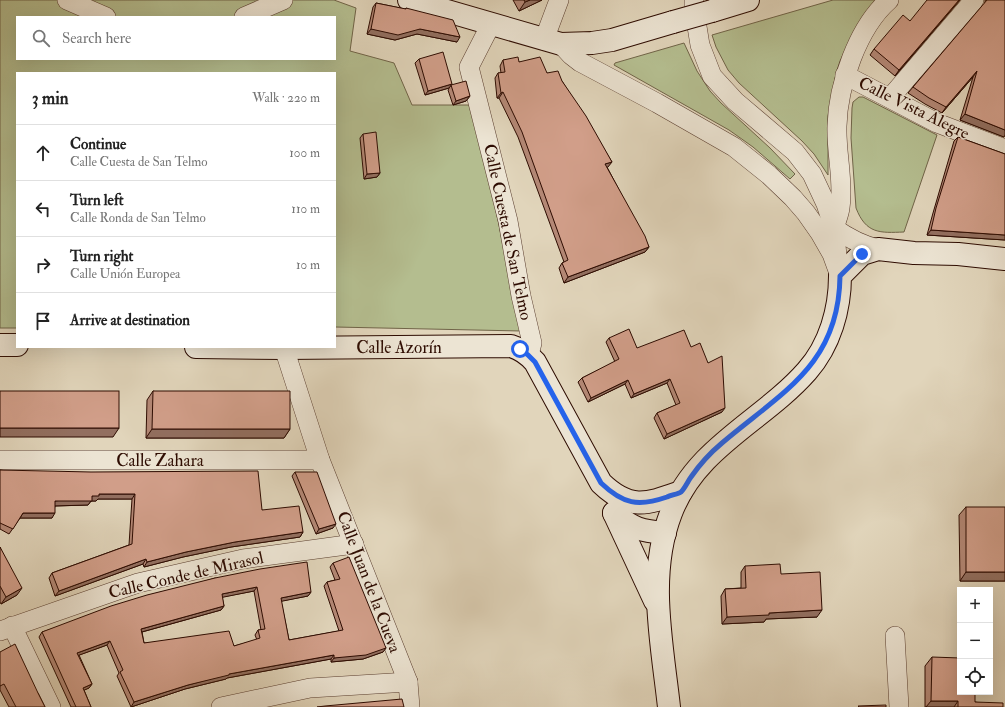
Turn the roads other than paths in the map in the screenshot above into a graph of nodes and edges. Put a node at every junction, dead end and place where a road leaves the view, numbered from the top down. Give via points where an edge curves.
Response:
1 (67, 0) edge
2 (283, 0) edge
3 (409, 0) edge
4 (559, 0) edge
5 (748, 0) edge
6 (889, 0) edge
7 (974, 0) edge
8 (452, 6) edge
9 (703, 6) edge
10 (104, 16) edge
11 (246, 16) edge
12 (491, 24) junction
13 (552, 42) junction
14 (845, 75) junction
15 (890, 98) junction
16 (1005, 149) edge
17 (834, 228) junction
18 (878, 249) junction
19 (1005, 259) edge
20 (840, 276) junction
21 (0, 345) edge
22 (16, 345) edge
23 (284, 348) edge
24 (336, 348) edge
25 (528, 355) junction
26 (0, 460) edge
27 (320, 460) junction
28 (601, 483) junction
29 (681, 492) junction
30 (638, 503) junction
31 (614, 513) junction
32 (664, 533) junction
33 (354, 544) junction
34 (659, 612) junction
35 (6, 629) edge
36 (895, 636) dead end
37 (408, 682) junction
38 (51, 707) edge
39 (221, 707) edge
40 (410, 707) edge
41 (669, 707) edge
42 (899, 707) edge

1 - 10 street
2 - 11 street
3 - 8 street
4 - 13 street
5 - 9 street
6 - 14 street via 879,9 862,35
7 - 15 street
8 - 12 street
9 - 13 street, bridge via 673,22 612,40 592,43
9 - 17 street via 694,8 700,45 712,76 735,101 795,152 812,174
12 - 13 street
12 - 25 street, Calle Cuesta de San Telmo via 469,67 508,221 532,343
13 - 20 street via 580,62 734,146 793,198 806,213 832,254
14 - 15 street, Calle Vista Alegre
14 - 17 street via 837,126 840,210
15 - 16 street, Calle Vista Alegre via 937,123
17 - 18 street via 847,238
17 - 20 street
18 - 19 street
18 - 20 street via 862,254
20 - 29 street via 840,295 834,319 823,347 808,370 786,392 702,462
21 - 22 street
23 - 27 street, Calle Juan de la Cueva
24 - 25 street, Calle Azorín via 511,346
25 - 28 street via 535,362
26 - 27 street, Calle Zahara
27 - 33 street, Calle Juan de la Cueva
28 - 30 street via 612,494
28 - 31 street via 605,498
29 - 30 street via 654,501
29 - 32 street
30 - 32 street via 660,524
31 - 32 street via 637,529
31 - 34 street
32 - 34 street via 658,579
33 - 35 street, Calle Conde de Mirasol via 243,559 138,583
33 - 37 street, Calle Juan de la Cueva
34 - 41 street
35 - 38 street
36 - 42 street
37 - 39 street via 310,688
37 - 40 street, Calle Juan de la Cueva

